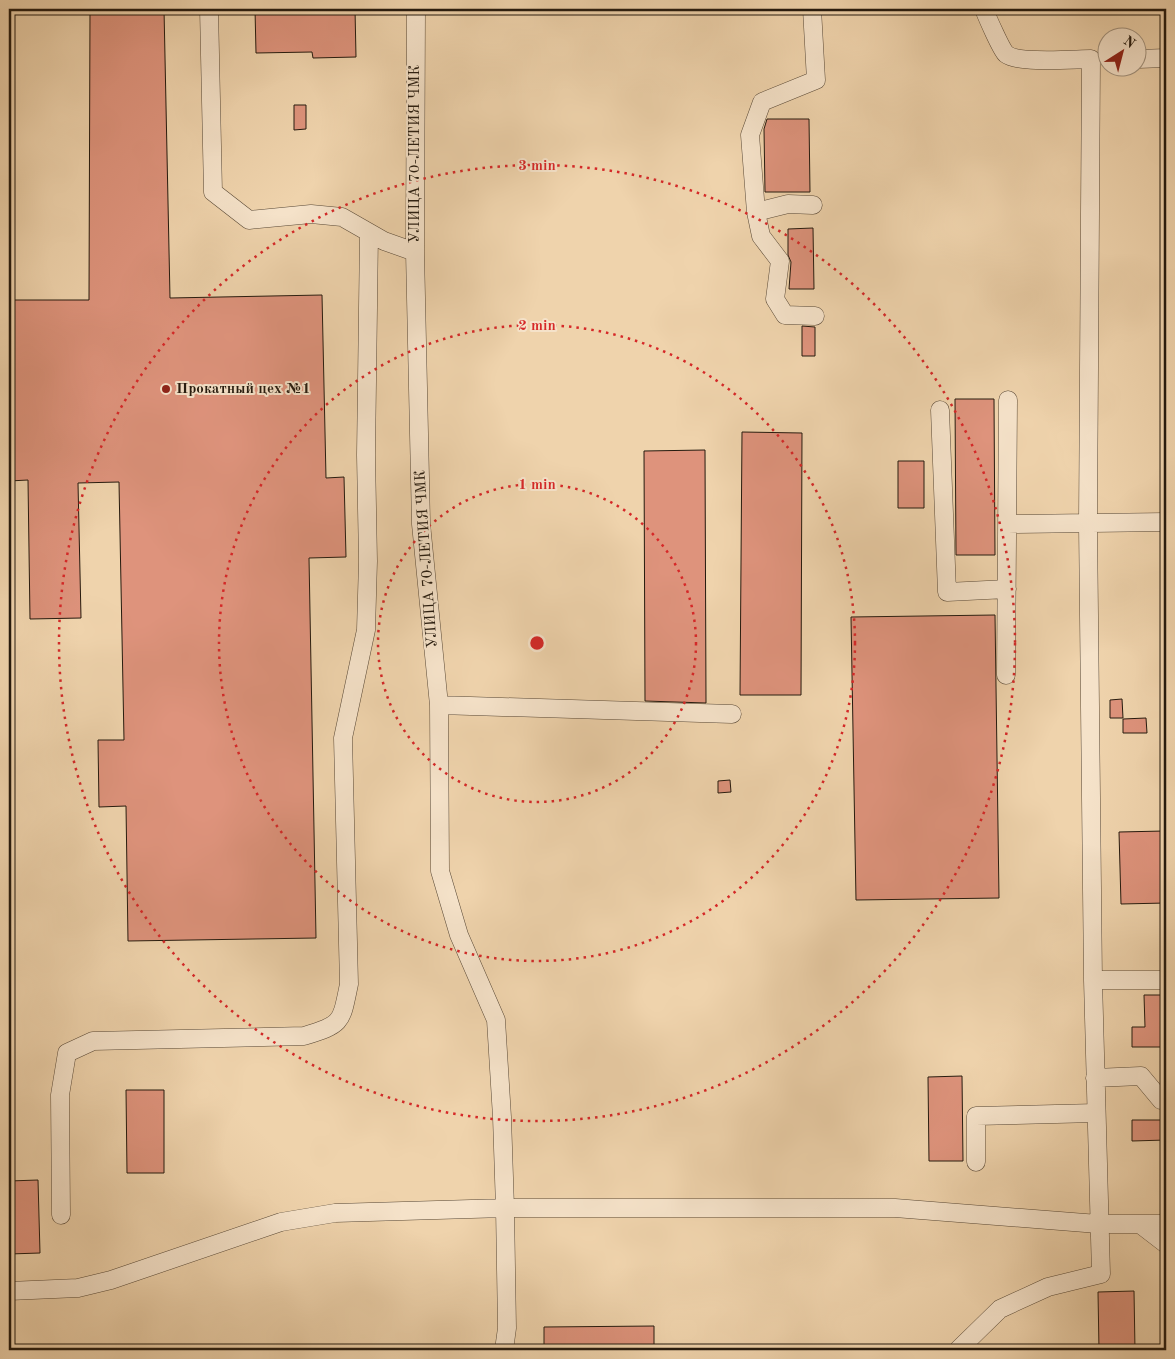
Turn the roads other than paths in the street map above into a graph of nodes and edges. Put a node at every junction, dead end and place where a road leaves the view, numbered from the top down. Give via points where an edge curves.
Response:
1 (209, 9) edge
2 (416, 9) edge
3 (812, 9) edge
4 (984, 9) edge
5 (1166, 58) edge
6 (1098, 59) edge
7 (1148, 59) edge
8 (1099, 78) edge
9 (813, 206) dead end
10 (756, 212) junction
11 (369, 234) junction
12 (414, 252) junction
13 (815, 316) dead end
14 (1008, 400) dead end
15 (940, 410) dead end
16 (1166, 522) edge
17 (1008, 524) junction
18 (1088, 524) junction
19 (1007, 589) junction
20 (1006, 675) dead end
21 (439, 705) junction
22 (732, 714) dead end
23 (1093, 980) junction
24 (1166, 980) edge
25 (1095, 1078) junction
26 (1166, 1100) edge
27 (1096, 1113) junction
28 (976, 1162) dead end
29 (505, 1208) junction
30 (61, 1215) dead end
31 (1098, 1224) junction
32 (1140, 1224) junction
33 (1166, 1224) edge
34 (1166, 1244) edge
35 (9, 1291) edge
36 (504, 1350) edge
37 (958, 1350) edge

1 - 11 street via 213,192 249,220 319,214 342,217
2 - 12 street, УЛИЦА 70-ЛЕТИЯ ЧМК
3 - 10 street via 816,80 762,102 750,135
4 - 6 street via 1006,54 1021,60
5 - 7 street
8 - 18 street
9 - 10 street via 788,204
10 - 13 street via 761,236 780,261 775,300 785,315
11 - 12 street
11 - 30 street via 366,630 344,738 349,984 343,1014 338,1022 304,1036 93,1041 67,1053 60,1095
12 - 21 street, УЛИЦА 70-ЛЕТИЯ ЧМК via 421,524
14 - 17 street
15 - 19 street via 947,592
16 - 18 street
17 - 18 street
17 - 19 street
18 - 23 street
19 - 20 street
21 - 22 street
21 - 29 street, УЛИЦА 70-ЛЕТИЯ ЧМК via 440,871 459,934 496,1020
23 - 24 street
23 - 25 street
25 - 26 street via 1141,1076 1161,1100
25 - 27 street
27 - 28 street via 976,1116
27 - 31 street
29 - 31 street via 895,1208
29 - 35 street via 335,1213 281,1222 111,1280 78,1288
29 - 36 street, УЛИЦА 70-ЛЕТИЯ ЧМК via 507,1328
31 - 32 street
31 - 37 street via 1100,1274 1048,1287 1000,1309
32 - 33 street
32 - 34 street

